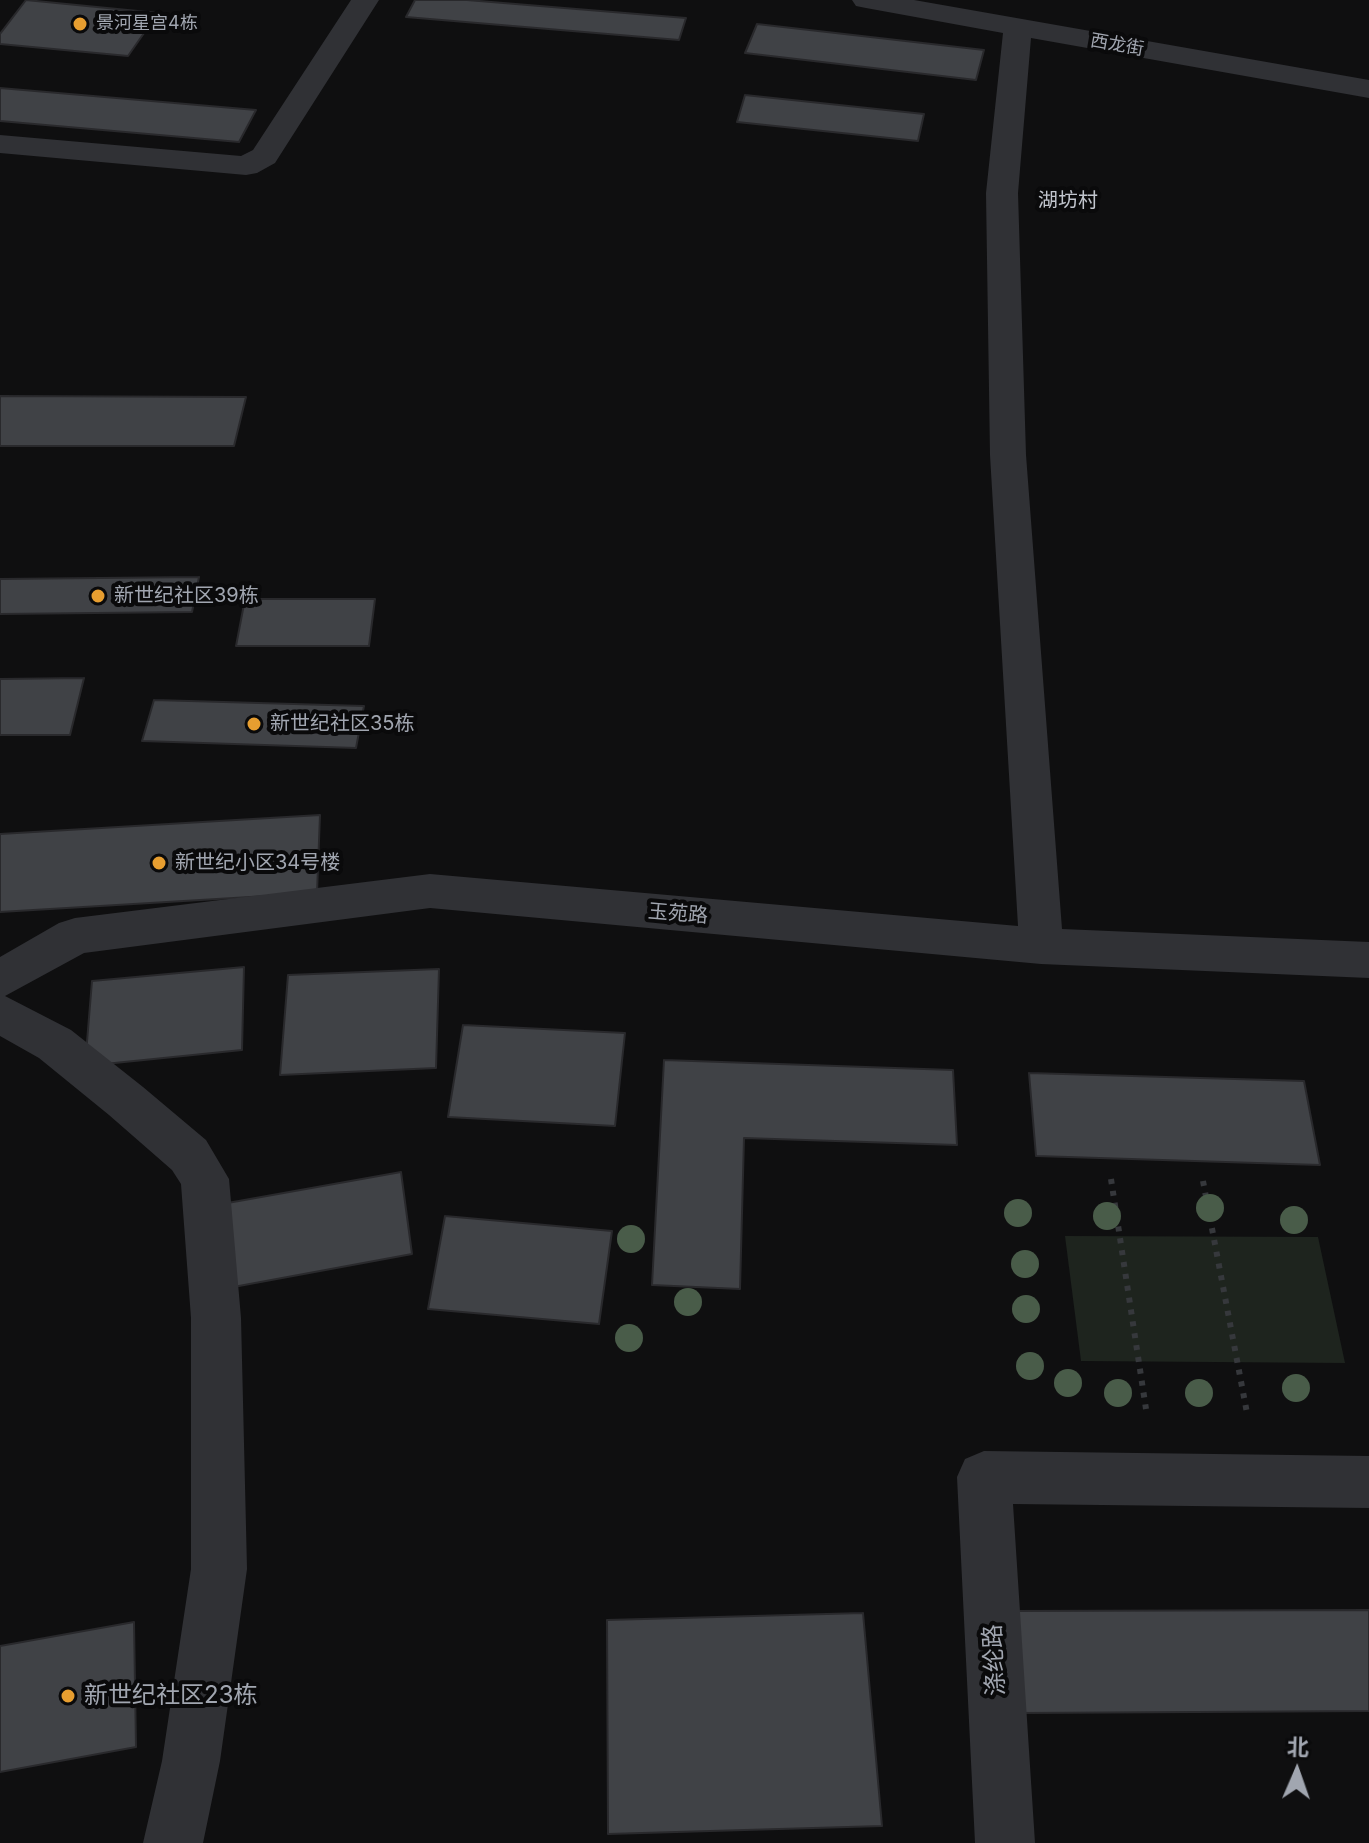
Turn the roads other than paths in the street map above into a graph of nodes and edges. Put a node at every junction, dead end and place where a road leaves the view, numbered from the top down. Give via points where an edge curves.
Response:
1 (365, 0) edge
2 (866, 0) edge
3 (1018, 27) junction
4 (1369, 89) edge
5 (0, 144) edge
6 (1041, 946) junction
7 (1369, 960) edge
8 (0, 979) edge
9 (0, 1013) edge
10 (1369, 1482) edge
11 (173, 1843) edge
12 (1005, 1843) edge

1 - 5 street via 264,156 246,166
2 - 3 street, 西龙街
3 - 4 street, 西龙街
3 - 6 street via 1002,193 1008,455
6 - 7 street, 玉苑路
6 - 8 street, 玉苑路 via 430,891 75,936
9 - 11 street via 55,1044 126,1101 189,1155 205,1179 216,1318 219,1569 191,1761
10 - 12 street, 涤纶路 via 984,1477

